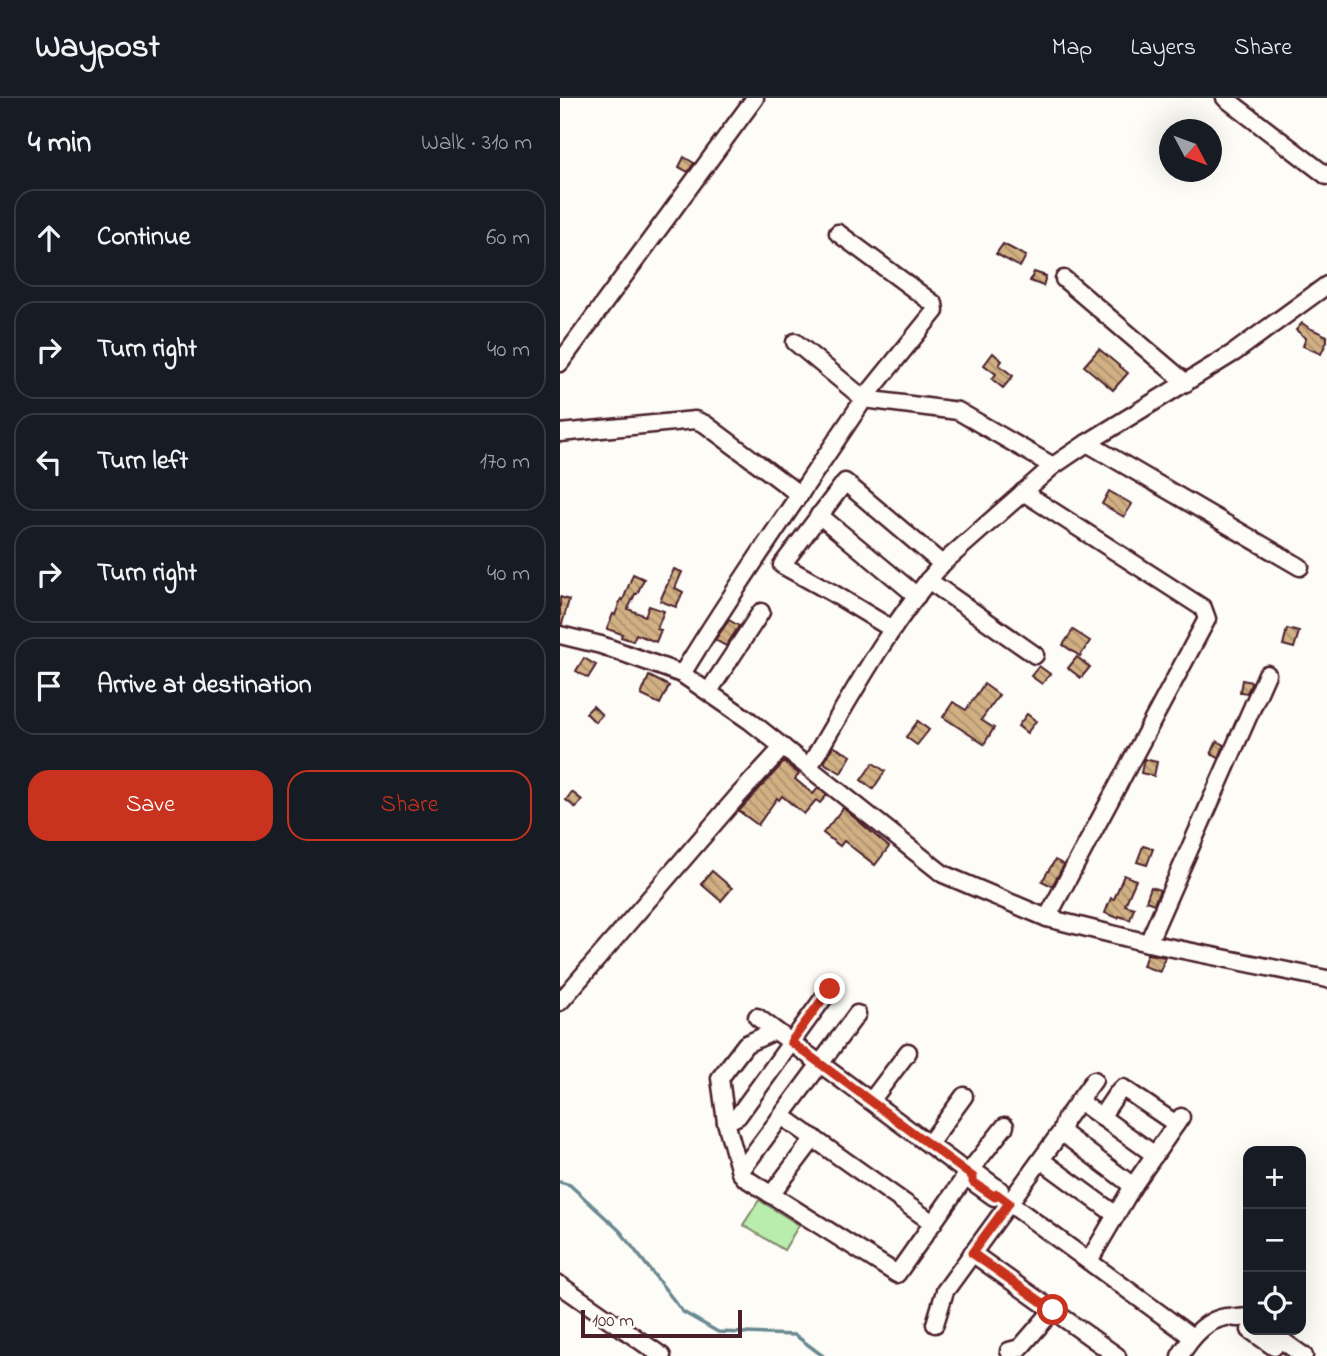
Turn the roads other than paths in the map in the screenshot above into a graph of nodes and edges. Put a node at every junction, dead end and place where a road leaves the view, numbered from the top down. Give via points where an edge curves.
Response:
1 (755, 98) edge
2 (1225, 98) edge
3 (1327, 176) edge
4 (838, 233) dead end
5 (1064, 279) dead end
6 (1327, 285) edge
7 (795, 342) dead end
8 (560, 363) edge
9 (1186, 383) junction
10 (864, 399) junction
11 (560, 433) edge
12 (1087, 443) junction
13 (1053, 466) junction
14 (1023, 492) junction
15 (800, 495) junction
16 (820, 515) junction
17 (942, 564) junction
18 (1300, 566) dead end
19 (928, 580) junction
20 (917, 596) junction
21 (761, 612) dead end
22 (892, 629) junction
23 (560, 635) edge
24 (1035, 655) dead end
25 (682, 674) junction
26 (1267, 674) dead end
27 (709, 691) junction
28 (783, 747) junction
29 (809, 767) junction
30 (1047, 918) junction
31 (1148, 943) junction
32 (1327, 979) edge
33 (830, 989) dead end
34 (560, 1002) edge
35 (857, 1014) dead end
36 (757, 1017) dead end
37 (775, 1031) junction
38 (791, 1042) junction
39 (908, 1052) dead end
40 (820, 1064) junction
41 (1094, 1080) dead end
42 (964, 1096) dead end
43 (871, 1101) junction
44 (1079, 1101) junction
45 (782, 1116) junction
46 (1101, 1117) junction
47 (726, 1122) junction
48 (1005, 1126) dead end
49 (1061, 1132) junction
50 (814, 1138) junction
51 (929, 1144) junction
52 (1155, 1155) junction
53 (1041, 1160) junction
54 (740, 1172) junction
55 (971, 1175) junction
56 (1133, 1186) junction
57 (771, 1195) junction
58 (1003, 1198) junction
59 (1116, 1215) junction
60 (933, 1223) junction
61 (972, 1253) junction
62 (1089, 1261) junction
63 (560, 1285) edge
64 (1053, 1310) junction
65 (1243, 1322) edge
66 (934, 1324) dead end
67 (1261, 1335) edge
68 (1273, 1335) edge
69 (1192, 1337) junction
70 (1009, 1351) dead end
71 (662, 1356) edge
72 (1117, 1356) edge
73 (1180, 1356) edge
74 (1287, 1356) edge
75 (1304, 1356) edge

1 - 8 street
2 - 3 street
4 - 10 street via 934,304 935,311
5 - 9 street
6 - 9 street
7 - 10 street
9 - 12 street
10 - 13 street via 958,411
10 - 15 street
11 - 15 street via 695,420
12 - 13 street
12 - 18 street
13 - 14 street
14 - 17 street
14 - 30 street via 1203,608 1208,619
15 - 25 street
16 - 17 street via 845,482
16 - 20 street
16 - 22 street via 782,565
17 - 19 street
19 - 20 street
19 - 24 street
20 - 22 street
21 - 27 street
22 - 29 street
23 - 25 street
25 - 27 street
26 - 31 street
27 - 28 street
28 - 29 street
28 - 34 street
29 - 30 street via 943,874
30 - 31 street
31 - 32 street
33 - 38 street
35 - 40 street
36 - 37 street
37 - 38 street
37 - 47 street via 746,1044 720,1078
38 - 40 street
38 - 47 street via 738,1116
39 - 43 street
40 - 43 street
40 - 45 street
41 - 44 street
42 - 51 street
43 - 51 street
44 - 46 street
44 - 49 street
45 - 50 street
45 - 54 street
46 - 52 street
46 - 52 street via 1124,1088 1179,1121
47 - 54 street
48 - 55 street
49 - 53 street
49 - 56 street
50 - 57 street
50 - 60 street
51 - 55 street
52 - 56 street
53 - 58 street
53 - 59 street
54 - 57 street
55 - 58 street via 978,1174 1000,1190
55 - 60 street
56 - 59 street
57 - 60 street via 897,1274
58 - 61 street
58 - 62 street
59 - 62 street
61 - 64 street
61 - 66 street via 945,1291
62 - 69 street
63 - 71 street
64 - 70 street via 1020,1348
64 - 72 street
65 - 69 street via 1227,1316
67 - 74 street
68 - 75 street
69 - 73 street

